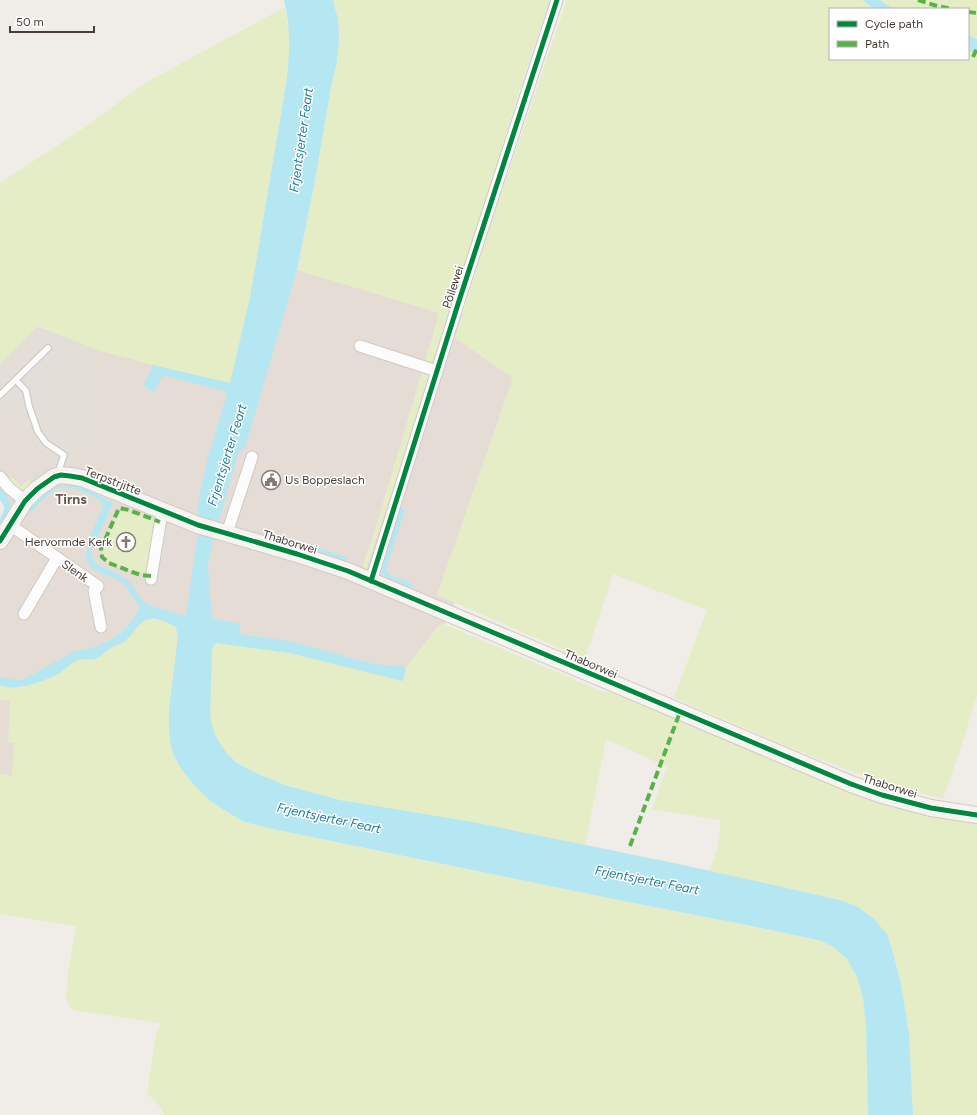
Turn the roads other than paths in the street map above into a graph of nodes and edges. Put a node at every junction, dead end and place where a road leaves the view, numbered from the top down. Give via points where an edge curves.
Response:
1 (557, 0) edge
2 (360, 346) dead end
3 (48, 348) dead end
4 (437, 371) junction
5 (16, 380) junction
6 (0, 395) edge
7 (252, 457) dead end
8 (61, 475) junction
9 (0, 478) edge
10 (25, 501) junction
11 (163, 511) junction
12 (10, 525) junction
13 (198, 525) joint
14 (222, 532) junction
15 (0, 541) edge
16 (57, 558) junction
17 (151, 579) dead end
18 (371, 580) junction
19 (24, 614) dead end
20 (101, 627) dead end
21 (977, 815) edge

1 - 4 street, Pôllewei
2 - 4 street
3 - 5 lane
4 - 18 street, Pôllewei
5 - 6 lane
5 - 8 lane via 26,391 38,432 46,443 64,455 60,467
7 - 14 street
8 - 10 street via 47,481
8 - 11 street, Terpstrjitte via 82,478
9 - 10 street
10 - 12 street
11 - 13 street, Terpstrjitte
11 - 17 street
12 - 15 street
12 - 16 street, Slenk
13 - 14 street, Thaborwei
14 - 18 street, Thaborwei via 297,554
16 - 19 street, Slenk
16 - 20 street, Slenk via 98,586 94,591
18 - 21 street, Thaborwei via 851,784 925,807

